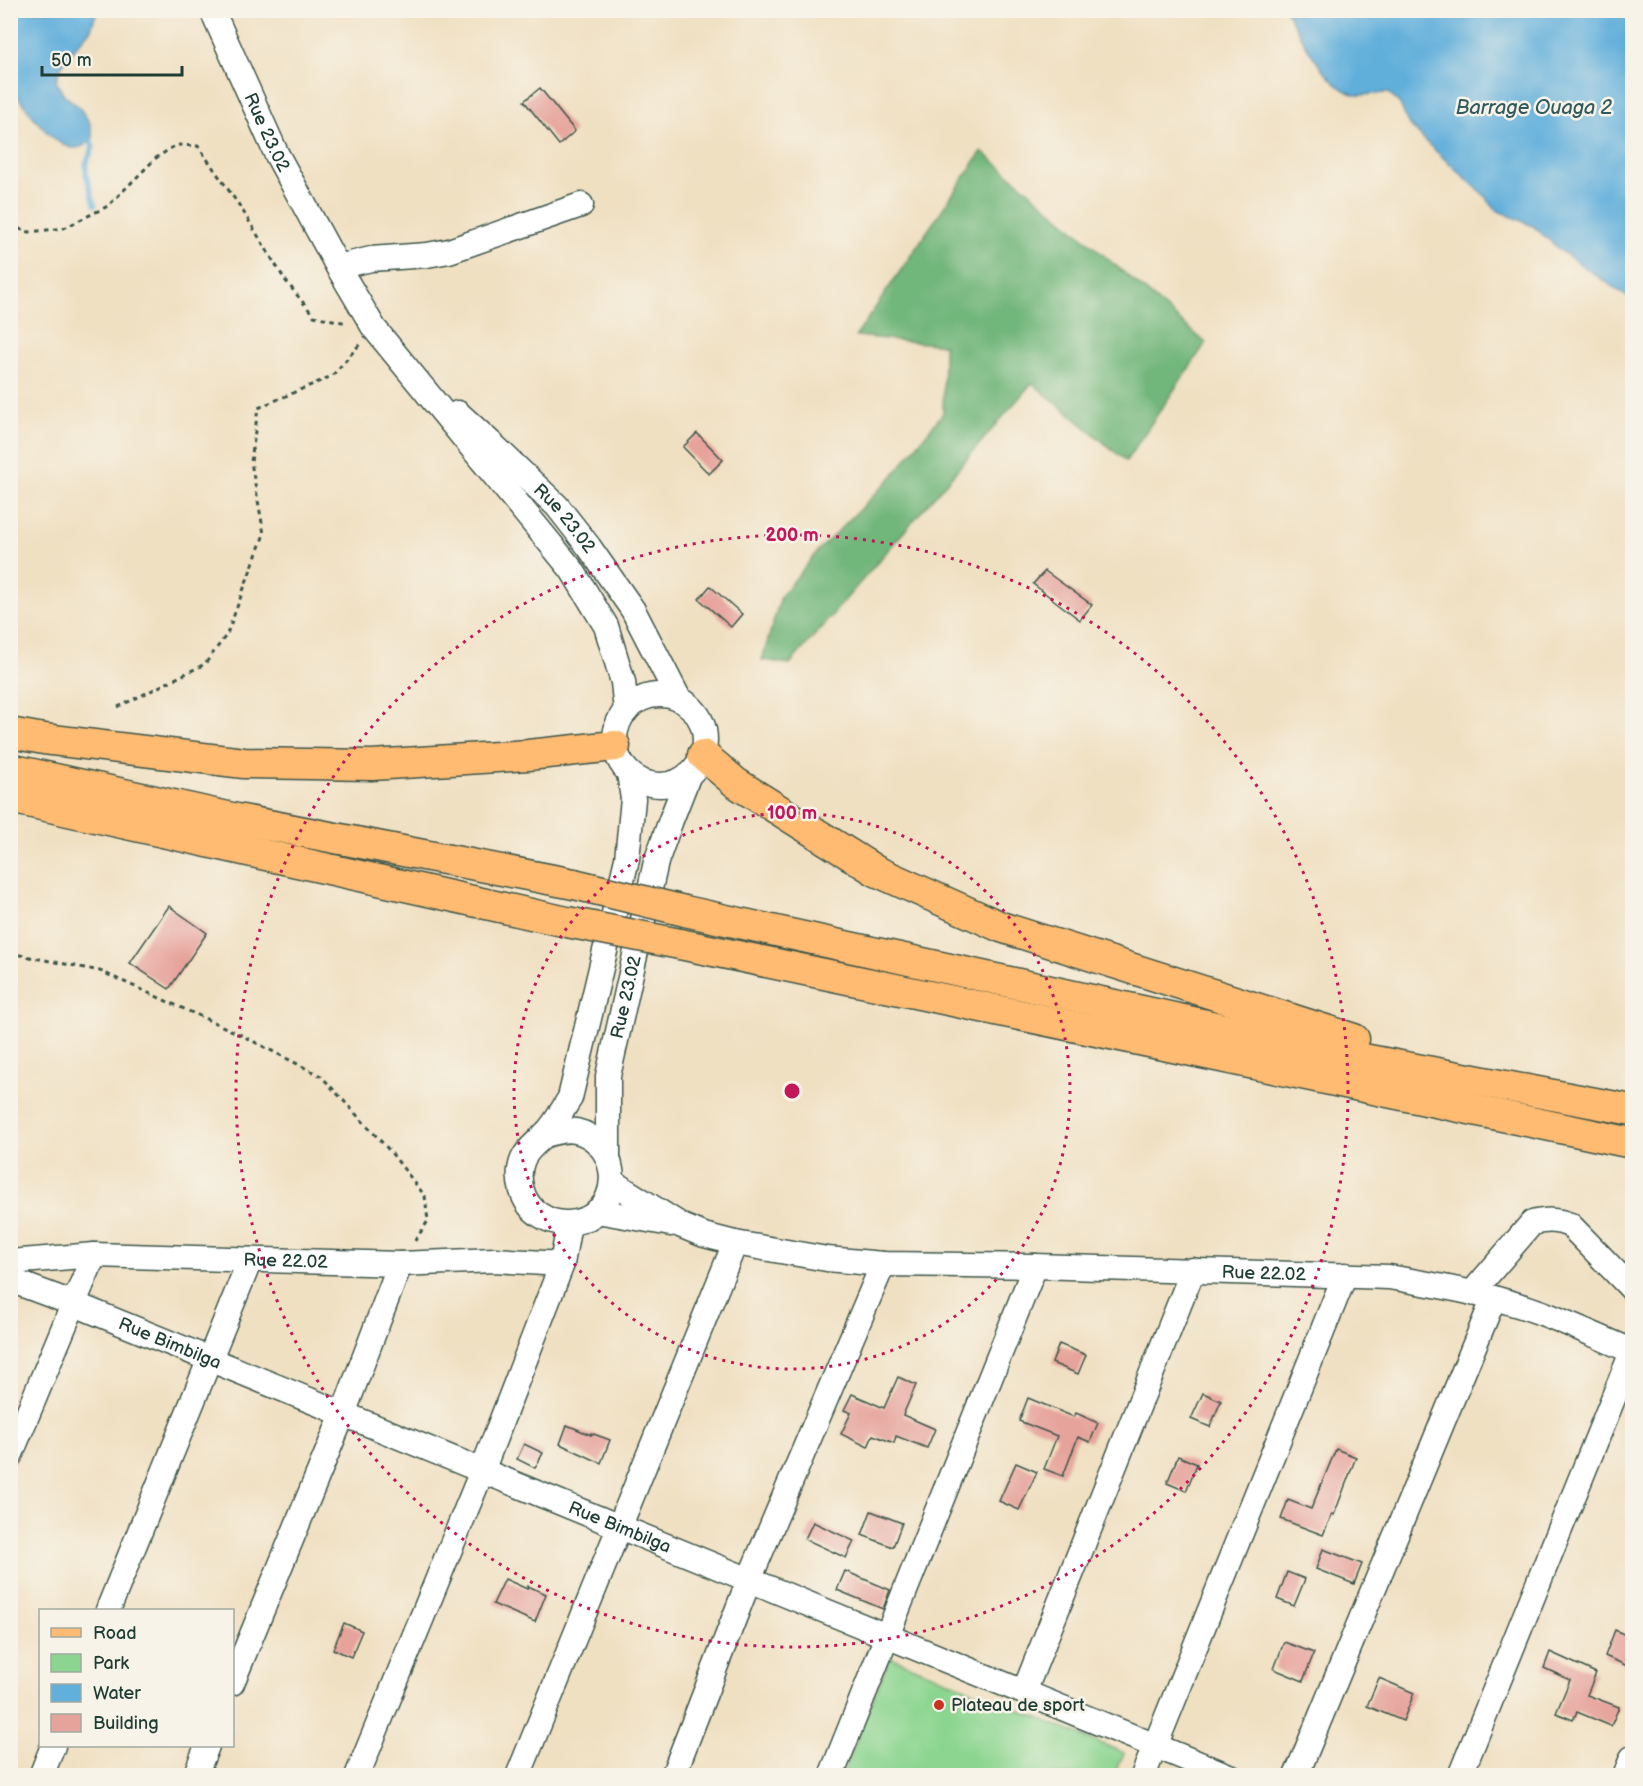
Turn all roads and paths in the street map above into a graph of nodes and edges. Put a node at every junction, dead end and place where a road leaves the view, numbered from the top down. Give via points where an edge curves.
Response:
1 (212, 10) edge
2 (581, 205) dead end
3 (10, 226) edge
4 (338, 267) junction
5 (374, 328) junction
6 (409, 369) junction
7 (679, 699) junction
8 (118, 707) dead end
9 (626, 711) junction
10 (10, 733) edge
11 (615, 746) junction
12 (696, 765) junction
13 (10, 769) edge
14 (629, 773) junction
15 (10, 798) edge
16 (10, 953) edge
17 (1500, 1085) junction
18 (1632, 1110) edge
19 (544, 1135) junction
20 (1632, 1143) edge
21 (608, 1155) junction
22 (612, 1182) junction
23 (597, 1211) junction
24 (569, 1224) junction
25 (682, 1226) junction
26 (735, 1243) junction
27 (94, 1255) junction
28 (250, 1260) junction
29 (10, 1262) edge
30 (400, 1264) junction
31 (562, 1264) junction
32 (884, 1264) junction
33 (1035, 1266) junction
34 (1193, 1270) junction
35 (1345, 1275) junction
36 (10, 1280) edge
37 (1632, 1289) edge
38 (1483, 1296) junction
39 (72, 1303) junction
40 (1632, 1351) edge
41 (210, 1360) junction
42 (343, 1414) junction
43 (10, 1456) edge
44 (482, 1471) junction
45 (621, 1527) junction
46 (749, 1581) junction
47 (109, 1609) edge
48 (887, 1636) junction
49 (234, 1678) edge
50 (1024, 1692) junction
51 (1155, 1745) junction
52 (53, 1747) edge
53 (207, 1747) edge
54 (1632, 1758) edge
55 (41, 1776) edge
56 (195, 1776) edge
57 (357, 1776) edge
58 (518, 1776) edge
59 (674, 1776) edge
60 (831, 1776) edge
61 (1143, 1776) edge
62 (1229, 1776) edge
63 (1296, 1776) edge
64 (1460, 1776) edge
65 (1625, 1776) edge

1 - 4 street, Rue 23.02 via 276,153
2 - 4 street via 449,251 371,259
3 - 5 path via 29,232 64,228 108,206 156,158 176,145 198,146 285,280 314,316
4 - 5 street, Rue 23.02
5 - 6 street, Rue 23.02
5 - 8 path via 332,376 258,408 251,462 264,534 227,634 205,664
6 - 7 street, Rue 23.02 via 556,506 633,610
6 - 9 street, Rue 23.02 via 572,570 606,626 623,682
7 - 9 street via 659,694 644,697
7 - 12 street, Rue 23.02 via 687,702 704,726 706,741
9 - 11 street, Rue 23.02 via 616,731
10 - 11 main road via 256,763 372,765
11 - 14 street, Rue 23.02
12 - 14 street via 672,784 657,785
12 - 17 main road via 736,783 876,871 1001,927
12 - 21 street, Rue 23.02 via 656,862 608,1076
13 - 17 main road, bridge via 237,819 574,884 1348,1056
14 - 19 street, Rue 23.02 via 633,799 627,859 595,997 570,1098
15 - 20 main road, bridge via 567,922
16 - 30 path via 100,971 321,1076 389,1149 425,1196 428,1221
17 - 18 main road
19 - 21 street via 575,1131 594,1140
19 - 24 street, Rue 23.02 via 523,1158 521,1189 539,1215
21 - 22 street, Rue 23.02
22 - 23 street via 609,1196
22 - 25 street
23 - 24 street
23 - 25 street
24 - 31 street
25 - 26 street
26 - 32 street via 827,1259
26 - 45 street
27 - 28 street, Rue 22.02
27 - 29 street, Rue 22.02
27 - 39 street
28 - 30 street, Rue 22.02
28 - 41 street
30 - 31 street, Rue 22.02 via 494,1260
30 - 42 street
31 - 44 street
32 - 33 street, Rue 22.02
32 - 46 street
33 - 34 street, Rue 22.02
33 - 48 street
34 - 35 street, Rue 22.02
34 - 50 street
35 - 38 street, Rue 22.02 via 1389,1277
35 - 51 street
36 - 39 street, Rue Bimbilga
37 - 38 street via 1570,1225 1546,1220 1532,1223
38 - 40 street, Rue 22.02 via 1542,1313
38 - 63 street
39 - 41 street, Rue Bimbilga
39 - 43 street
40 - 64 street
41 - 42 street, Rue Bimbilga
41 - 47 street
42 - 44 street, Rue Bimbilga
42 - 49 street
44 - 45 street, Rue Bimbilga
44 - 57 street
45 - 46 street, Rue Bimbilga
45 - 58 street
46 - 48 street, Rue Bimbilga
46 - 59 street
48 - 50 street, Rue Bimbilga
48 - 60 street
50 - 51 street, Rue Bimbilga
51 - 61 street
51 - 62 street, Rue Bimbilga
52 - 55 street
53 - 56 street
54 - 65 street

